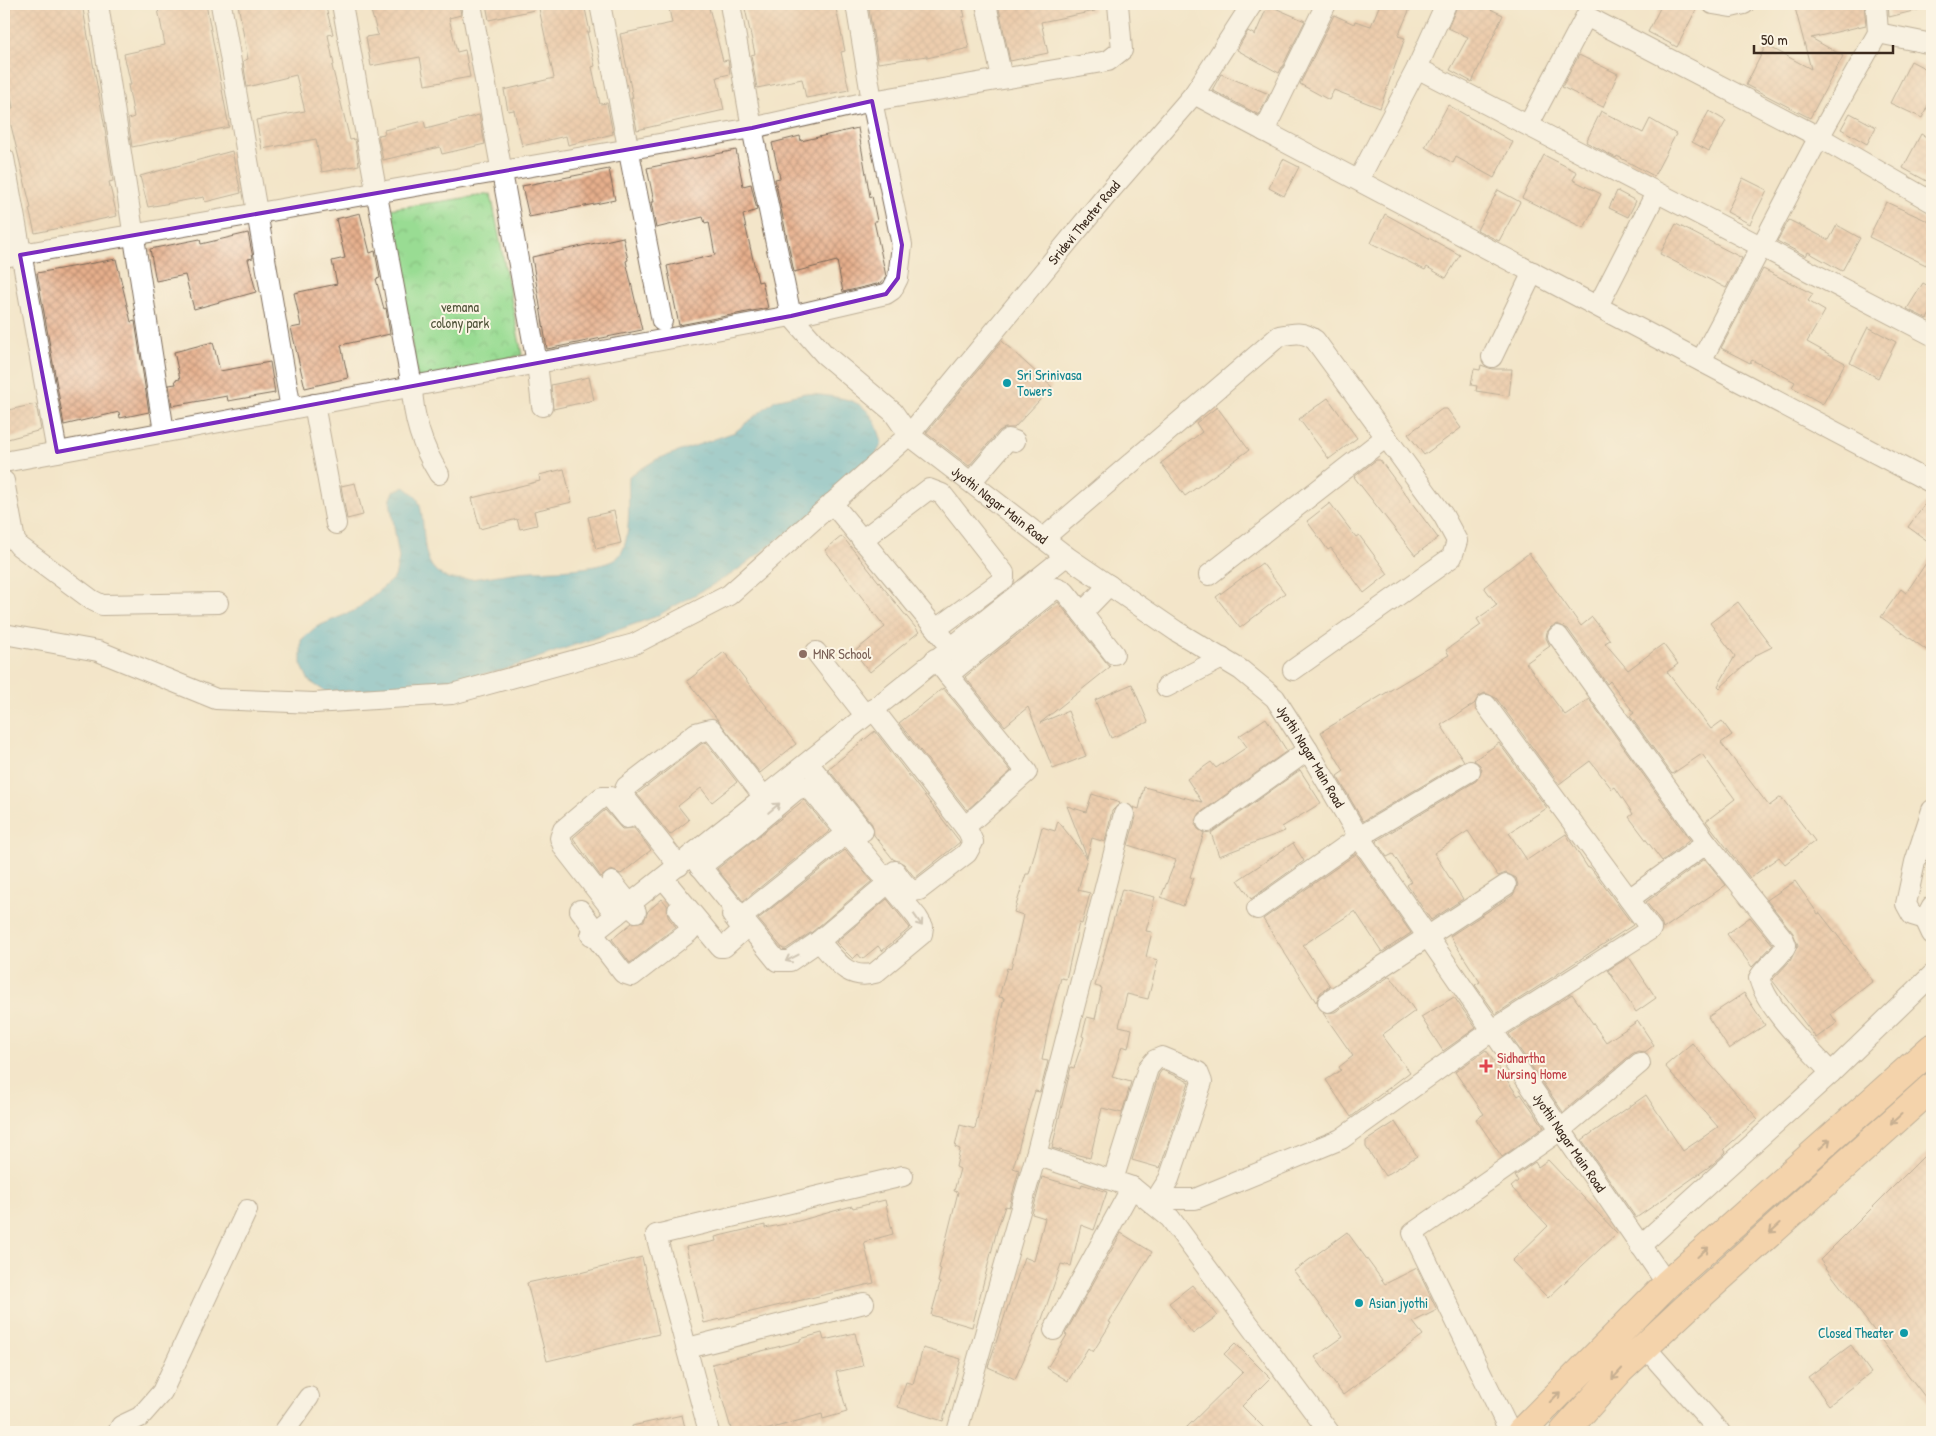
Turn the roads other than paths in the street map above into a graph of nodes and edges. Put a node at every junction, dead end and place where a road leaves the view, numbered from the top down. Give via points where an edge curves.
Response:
1 (98, 4) edge
2 (221, 4) edge
3 (342, 4) edge
4 (471, 4) edge
5 (600, 4) edge
6 (730, 4) edge
7 (856, 4) edge
8 (986, 4) edge
9 (1252, 4) edge
10 (1326, 4) edge
11 (1446, 4) edge
12 (1713, 4) edge
13 (1744, 4) edge
14 (1876, 4) edge
15 (1122, 7) edge
16 (1588, 10) edge
17 (1878, 33) junction
18 (1932, 44) edge
19 (1417, 68) junction
20 (1002, 78) junction
21 (1194, 94) junction
22 (872, 102) junction
23 (1529, 124) junction
24 (752, 128) junction
25 (1264, 131) junction
26 (1819, 137) junction
27 (628, 149) junction
28 (4, 158) edge
29 (503, 170) junction
30 (1359, 179) junction
31 (377, 192) junction
32 (1656, 193) junction
33 (1932, 202) edge
34 (257, 212) junction
35 (134, 233) junction
36 (1760, 246) junction
37 (12, 256) edge
38 (1533, 272) junction
39 (1598, 306) junction
40 (790, 316) junction
41 (662, 321) dead end
42 (1932, 335) edge
43 (1492, 357) dead end
44 (1701, 361) junction
45 (537, 363) junction
46 (412, 386) junction
47 (314, 404) junction
48 (542, 406) dead end
49 (291, 409) junction
50 (164, 432) junction
51 (909, 435) junction
52 (1386, 437) junction
53 (1015, 441) dead end
54 (57, 452) junction
55 (4, 462) edge
56 (439, 474) dead end
57 (4, 481) edge
58 (972, 482) junction
59 (1932, 483) edge
60 (832, 503) junction
61 (336, 524) dead end
62 (1045, 537) junction
63 (862, 540) junction
64 (1066, 556) junction
65 (1209, 575) dead end
66 (1109, 585) junction
67 (218, 603) dead end
68 (1082, 613) junction
69 (936, 629) junction
70 (4, 634) edge
71 (1558, 636) dead end
72 (951, 647) junction
73 (816, 652) dead end
74 (1114, 654) dead end
75 (1222, 658) junction
76 (935, 659) junction
77 (1293, 670) dead end
78 (948, 675) junction
79 (1166, 687) dead end
80 (1486, 705) dead end
81 (869, 712) junction
82 (1308, 750) junction
83 (808, 763) junction
84 (1470, 771) dead end
85 (792, 785) junction
86 (764, 797) junction
87 (1932, 810) edge
88 (1124, 814) dead end
89 (1207, 822) dead end
90 (744, 823) junction
91 (965, 827) junction
92 (847, 833) junction
93 (1360, 837) junction
94 (1707, 843) junction
95 (677, 873) junction
96 (612, 882) dead end
97 (888, 883) junction
98 (1506, 885) dead end
99 (1629, 899) junction
100 (1257, 909) dead end
101 (580, 910) dead end
102 (627, 912) junction
103 (742, 917) junction
104 (1930, 920) edge
105 (595, 935) junction
106 (1428, 936) junction
107 (819, 941) junction
108 (1932, 975) edge
109 (1328, 1002) dead end
110 (1493, 1030) junction
111 (1932, 1048) edge
112 (1640, 1063) dead end
113 (1831, 1073) junction
114 (1932, 1086) edge
115 (1559, 1131) junction
116 (1036, 1156) junction
117 (903, 1176) dead end
118 (1112, 1180) junction
119 (1132, 1187) junction
120 (1152, 1204) junction
121 (247, 1210) dead end
122 (1640, 1246) junction
123 (1667, 1284) junction
124 (864, 1302) dead end
125 (1054, 1330) dead end
126 (1645, 1346) junction
127 (688, 1348) junction
128 (309, 1397) dead end
129 (125, 1426) edge
130 (284, 1432) edge
131 (709, 1432) edge
132 (957, 1432) edge
133 (1329, 1432) edge
134 (1510, 1432) edge
135 (1521, 1432) edge
136 (1564, 1432) edge
137 (1720, 1432) edge

1 - 35 street
2 - 34 street
3 - 31 street
4 - 29 street
5 - 27 street
6 - 24 street
7 - 22 street
8 - 20 street
9 - 21 street, Sridevi Theater Road
10 - 25 street
11 - 19 street
12 - 13 street via 1730,7
14 - 17 street
15 - 20 street via 1122,50 1108,61
16 - 23 street
16 - 26 street
17 - 18 street
17 - 26 street
19 - 23 street
19 - 30 street
20 - 22 street
21 - 25 street
21 - 51 street, Sridevi Theater Road
22 - 24 street
22 - 40 street via 902,245 898,278 886,294
23 - 32 street
24 - 27 street
24 - 40 street
25 - 30 street
26 - 33 street
26 - 36 street
27 - 29 street
27 - 41 street
28 - 37 street
29 - 31 street
29 - 45 street
30 - 38 street
31 - 34 street
31 - 46 street
32 - 36 street
32 - 39 street
34 - 35 street
34 - 49 street
35 - 37 street
35 - 50 street
36 - 42 street
36 - 44 street
37 - 54 street
38 - 39 street
38 - 43 street
39 - 44 street
40 - 45 street
40 - 51 street, Jyothi Nagar Main Road via 824,354 893,412
44 - 59 street
45 - 46 street
45 - 48 street
46 - 47 street
46 - 56 street via 417,427
47 - 49 street
47 - 61 street
49 - 50 street
50 - 54 street
51 - 58 street, Jyothi Nagar Main Road
51 - 60 street, Sridevi Theater Road
52 - 62 street via 1316,340 1296,332 1279,336
52 - 65 street
52 - 77 street via 1444,515 1457,541 1452,557
53 - 58 street via 1008,439
54 - 55 street
57 - 67 street via 15,540 19,546 92,600 111,606
58 - 62 street, Jyothi Nagar Main Road
60 - 63 street
60 - 70 street, Sridevi Theater Road via 728,595 634,644 452,694 314,703 216,699 98,651
62 - 64 street, Jyothi Nagar Main Road
63 - 69 street
63 - 69 street via 929,489 942,494 1004,573 1004,579
64 - 66 street, Jyothi Nagar Main Road
64 - 72 street
66 - 68 street
66 - 75 street, Jyothi Nagar Main Road
68 - 74 street
68 - 78 street via 1065,592 1056,588
69 - 72 street
71 - 94 street
72 - 76 street
73 - 81 street
75 - 79 street
75 - 82 street, Jyothi Nagar Main Road via 1275,698
76 - 78 street
76 - 81 street
78 - 91 street via 1027,772
80 - 99 street
81 - 83 street
81 - 91 street
82 - 89 street
82 - 93 street, Jyothi Nagar Main Road
83 - 85 street
83 - 91 street via 915,892 971,848 973,842
84 - 93 street
85 - 86 street
90 -> 85 street
85 - 92 street via 808,786
86 - 90 street
86 - 95 street via 711,729 696,733 626,788 623,795
87 - 104 street via 1915,862 1906,904 1912,915
88 - 116 street
90 - 95 street
92 - 97 street
92 - 103 street
93 - 100 street
93 - 106 street, Jyothi Nagar Main Road
94 - 99 street
94 - 113 street via 1786,944 1783,952 1764,968 1759,978 1762,991
95 - 102 street
95 - 102 street via 613,800 606,796 599,800 563,830 560,838 564,848
95 - 103 street
95 - 105 street via 690,926 687,934 629,976
96 - 102 street
97 - 107 street
97 -> 107 street via 923,927 922,934 867,976 846,972
98 - 106 street
99 - 110 street via 1651,929
101 - 105 street
102 - 105 street
107 -> 103 street via 790,961 777,961
106 - 109 street
106 - 110 street, Jyothi Nagar Main Road
108 - 113 street
110 - 115 street, Jyothi Nagar Main Road
110 - 120 street via 1341,1139 1195,1199
123 -> 111 highway
112 - 115 street
113 - 122 street
114 -> 126 highway
115 - 122 street, Jyothi Nagar Main Road
115 - 134 street via 1413,1234
116 - 118 street
116 - 132 street
117 - 127 street via 656,1235
118 - 119 street
118 - 120 street via 1148,1068 1162,1057 1198,1072 1202,1082 1169,1179
119 - 120 street
119 - 125 street
120 - 133 street via 1170,1218
121 - 129 street via 162,1392 140,1417
122 - 123 street, Jyothi Nagar Main Road
135 -> 123 highway
124 - 127 street
126 -> 136 highway
126 - 137 street
127 - 131 street
128 - 130 street

